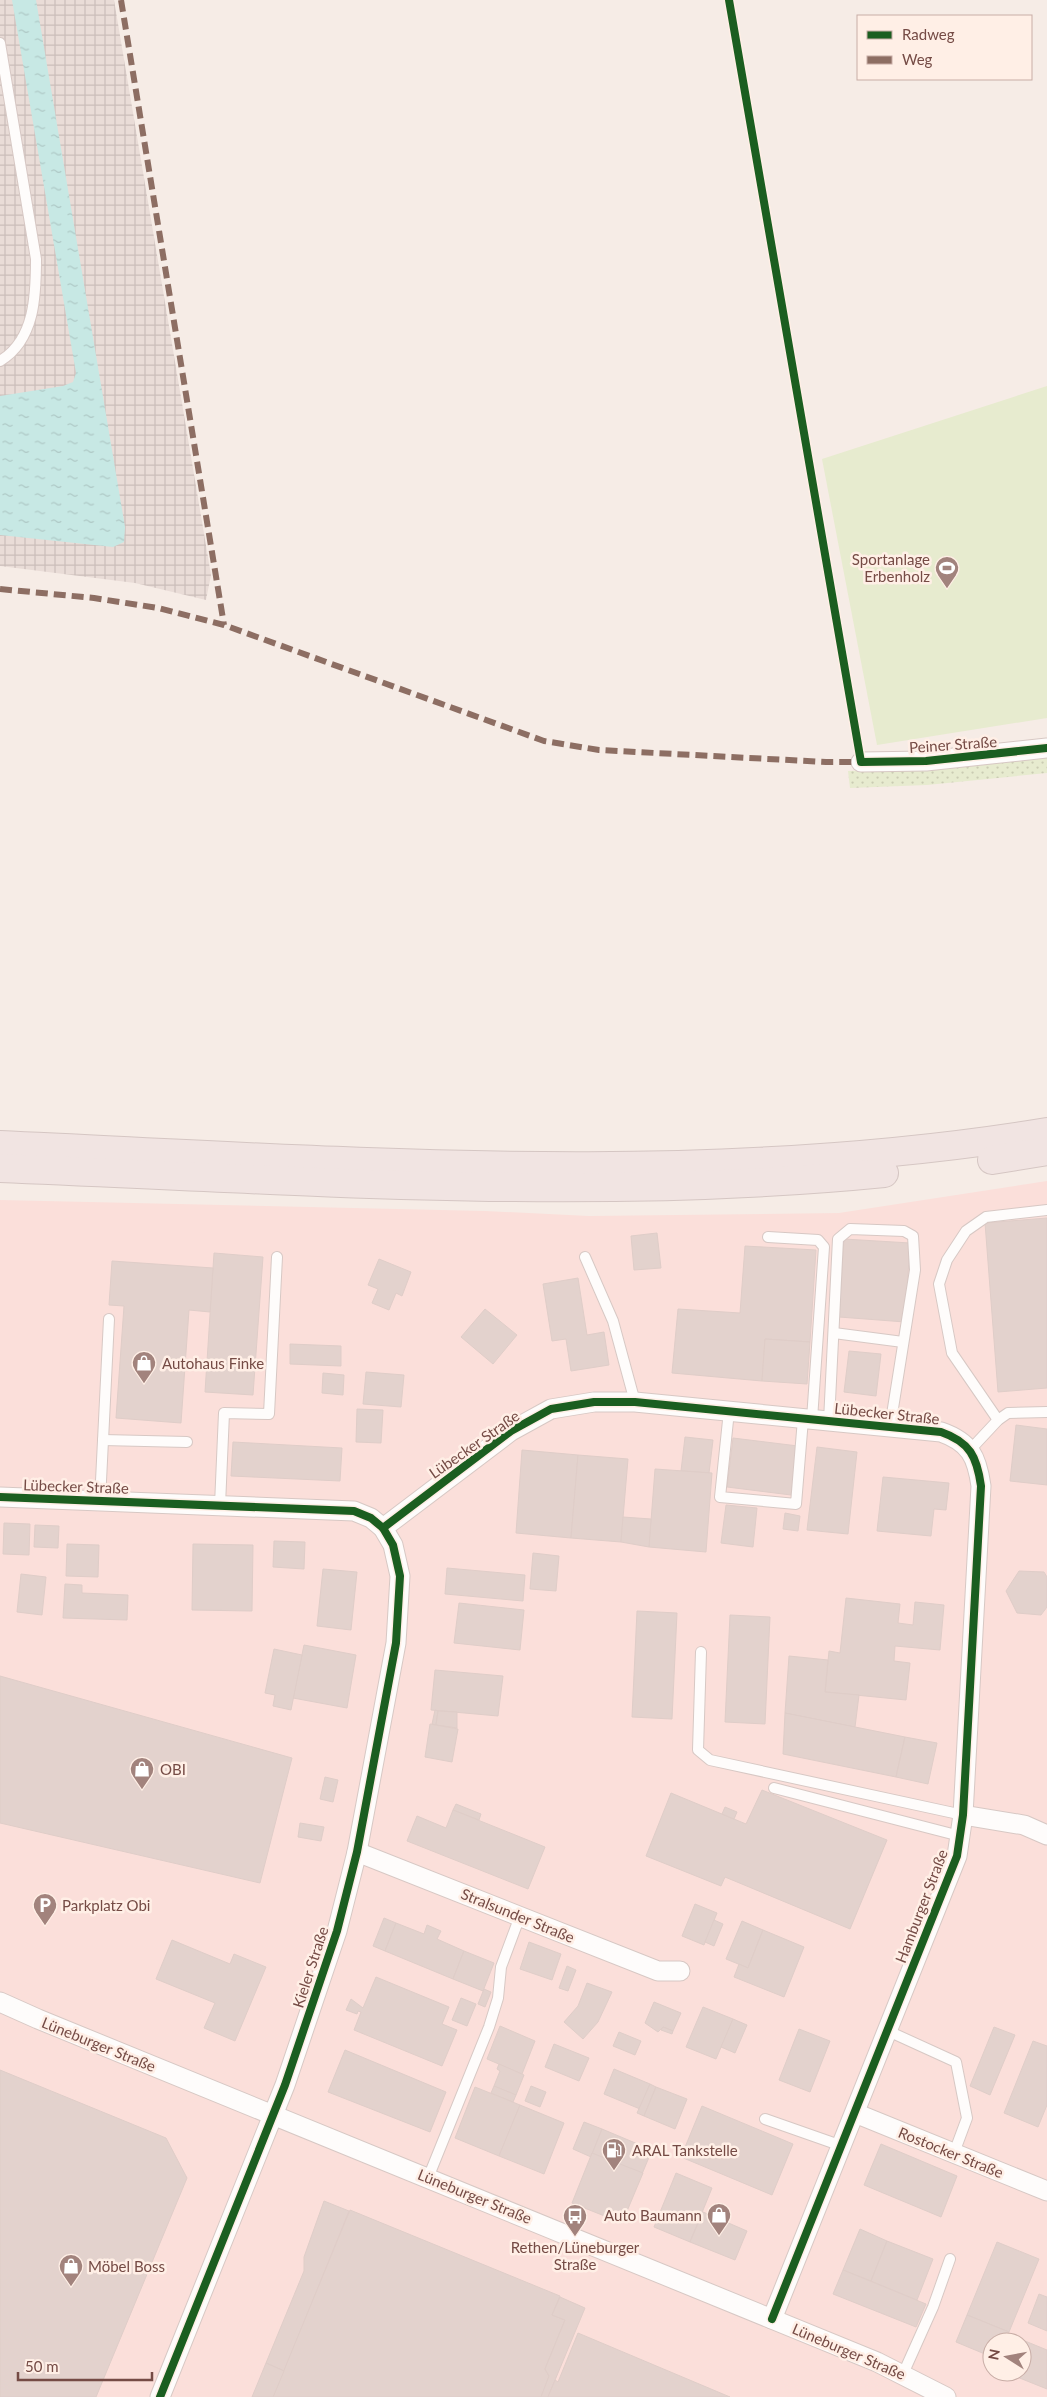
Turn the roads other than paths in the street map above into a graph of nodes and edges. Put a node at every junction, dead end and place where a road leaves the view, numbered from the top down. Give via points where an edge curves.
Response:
1 (0, 42) edge
2 (0, 361) edge
3 (1047, 748) edge
4 (861, 762) dead end
5 (1047, 1132) edge
6 (0, 1145) edge
7 (1047, 1151) edge
8 (0, 1168) edge
9 (1047, 1210) edge
10 (768, 1238) dead end
11 (276, 1257) dead end
12 (585, 1257) dead end
13 (110, 1319) dead end
14 (834, 1333) junction
15 (903, 1342) junction
16 (635, 1402) junction
17 (729, 1411) junction
18 (1047, 1412) edge
19 (815, 1420) junction
20 (998, 1420) junction
21 (890, 1427) junction
22 (103, 1440) junction
23 (187, 1442) dead end
24 (970, 1450) junction
25 (0, 1497) edge
26 (100, 1501) junction
27 (220, 1505) junction
28 (383, 1528) junction
29 (701, 1652) dead end
30 (774, 1788) dead end
31 (964, 1814) junction
32 (1047, 1835) edge
33 (960, 1836) junction
34 (357, 1852) junction
35 (520, 1916) junction
36 (680, 1971) dead end
37 (0, 2002) edge
38 (888, 2031) junction
39 (855, 2112) junction
40 (274, 2115) junction
41 (765, 2119) dead end
42 (842, 2146) junction
43 (954, 2153) junction
44 (428, 2178) junction
45 (1047, 2191) edge
46 (950, 2259) dead end
47 (772, 2319) junction
48 (903, 2374) junction
49 (160, 2397) edge
50 (946, 2397) edge

1 - 2 lane via 36,260 36,281 35,303 29,324 19,343
3 - 4 street, Peiner Straße via 926,761
5 - 6 highway via 880,1154 742,1163 602,1165 399,1164
7 - 8 highway via 882,1173 745,1184 619,1187 379,1183
9 - 20 lane via 986,1217 966,1231 947,1260 939,1284 952,1353
10 - 19 lane via 818,1240 824,1247
11 - 27 lane via 269,1414 224,1413
12 - 16 lane via 613,1321
13 - 22 lane
14 - 15 lane
14 - 15 lane via 838,1239 850,1229 904,1231 914,1236 915,1270
14 - 19 lane
15 - 21 lane
16 - 17 street, Lübecker Straße
16 - 28 street, Lübecker Straße via 594,1402 551,1409 511,1431
17 - 19 street, Lübecker Straße
17 - 19 lane via 720,1497 796,1504
18 - 20 lane via 1008,1413
19 - 21 street, Lübecker Straße
20 - 24 lane
21 - 24 street, Lübecker Straße via 941,1432 956,1437
22 - 23 lane
22 - 26 lane
24 - 31 street, Hamburger Straße via 978,1466 981,1486
25 - 26 street, Lübecker Straße
26 - 27 street, Lübecker Straße
27 - 28 street, Lübecker Straße via 354,1511 371,1518
28 - 34 street, Kieler Straße via 393,1545 400,1576 396,1643
29 - 31 lane via 698,1750 710,1760
30 - 33 lane
31 - 32 street via 1024,1825
31 - 33 street, Hamburger Straße
33 - 38 street, Hamburger Straße via 957,1856
34 - 35 street, Stralsunder Straße
34 - 40 street, Kieler Straße via 337,1931
35 - 36 street, Stralsunder Straße via 658,1971
35 - 44 lane via 501,1967 498,1998 489,2027
37 - 40 street, Lüneburger Straße
38 - 39 street, Hamburger Straße
38 - 43 lane via 956,2062 967,2118
39 - 42 street, Hamburger Straße
39 - 43 street, Rostocker Straße
40 - 44 street, Lüneburger Straße
40 - 49 street, Kieler Straße
41 - 42 lane
42 - 47 street, Hamburger Straße
43 - 45 street, Rostocker Straße
44 - 47 street, Lüneburger Straße
46 - 48 lane
47 - 48 street, Lüneburger Straße
48 - 50 street, Lüneburger Straße

